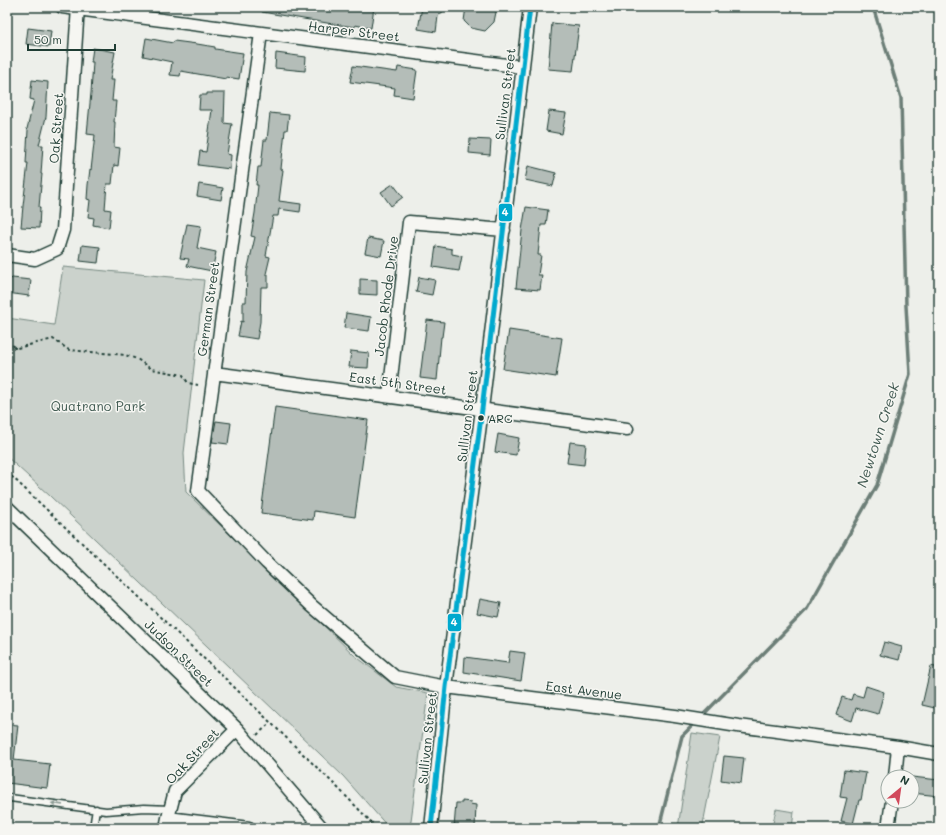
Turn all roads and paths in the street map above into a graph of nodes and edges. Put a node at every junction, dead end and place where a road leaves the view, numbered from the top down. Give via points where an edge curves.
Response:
1 (62, 7) edge
2 (530, 7) edge
3 (78, 8) edge
4 (261, 33) junction
5 (523, 67) junction
6 (504, 230) junction
7 (7, 255) edge
8 (7, 342) edge
9 (7, 347) edge
10 (17, 348) junction
11 (214, 373) junction
12 (198, 385) dead end
13 (389, 396) junction
14 (482, 409) junction
15 (627, 428) dead end
16 (7, 472) edge
17 (7, 507) edge
18 (267, 563) joint
19 (446, 687) junction
20 (270, 722) junction
21 (237, 729) junction
22 (249, 742) junction
23 (898, 746) junction
24 (939, 754) edge
25 (896, 769) edge
26 (7, 798) edge
27 (96, 809) junction
28 (891, 809) edge
29 (168, 818) edge
30 (93, 828) edge
31 (249, 828) edge
32 (322, 828) edge
33 (377, 828) edge
34 (431, 828) edge
35 (888, 828) edge

1 - 3 street, Harper Street
2 - 5 street, Sullivan Street
3 - 4 street, Harper Street
3 - 7 street, Oak Street via 63,230 57,249 35,259
4 - 5 street, Harper Street
4 - 11 street, German Street
5 - 6 street, Sullivan Street
6 - 13 street, Jacob Rhode Drive via 409,222
6 - 14 street, Sullivan Street
8 - 10 path
9 - 10 path
10 - 12 path via 53,339 69,350 125,354 138,359 151,369 183,375 188,383
11 - 13 street, East 5th Street
11 - 18 street, German Street via 198,491
13 - 14 street, East 5th Street
14 - 15 street, East 5th Street
14 - 19 street, Sullivan Street
16 - 20 path
17 - 21 street, Judson Street
18 - 19 street, East Avenue via 312,606 395,677
19 - 23 street, East Avenue
19 - 34 street, Sullivan Street
20 - 22 path
20 - 33 path
21 - 22 street, Judson Street
21 - 29 street, Oak Street via 175,790
22 - 32 street, Judson Street
23 - 24 street, East Avenue
23 - 25 street
27 -> 26 lane
27 - 29 lane via 106,811 144,808
27 - 30 lane
28 - 35 street
29 - 31 street

